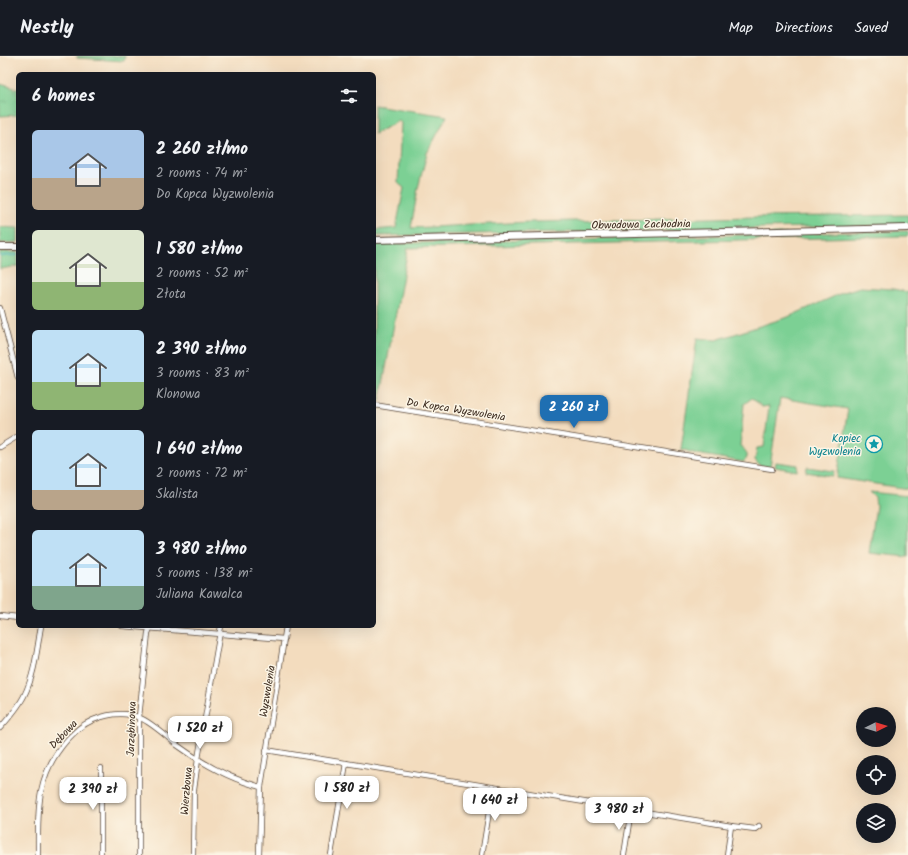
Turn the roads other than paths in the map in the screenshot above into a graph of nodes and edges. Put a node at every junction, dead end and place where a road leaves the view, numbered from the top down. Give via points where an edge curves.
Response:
1 (908, 228) edge
2 (376, 240) edge
3 (16, 247) edge
4 (0, 248) edge
5 (0, 308) edge
6 (16, 362) edge
7 (376, 405) edge
8 (16, 437) edge
9 (0, 447) edge
10 (772, 469) dead end
11 (0, 616) edge
12 (16, 618) edge
13 (41, 628) edge
14 (150, 628) edge
15 (160, 628) edge
16 (221, 628) edge
17 (286, 628) edge
18 (220, 634) junction
19 (284, 639) junction
20 (139, 717) junction
21 (0, 728) edge
22 (266, 750) junction
23 (198, 759) junction
24 (346, 763) junction
25 (101, 768) dead end
26 (261, 787) junction
27 (492, 787) junction
28 (631, 810) junction
29 (731, 826) junction
30 (759, 826) dead end
31 (38, 855) edge
32 (101, 855) edge
33 (139, 855) edge
34 (193, 855) edge
35 (259, 855) edge
36 (331, 855) edge
37 (482, 855) edge
38 (624, 855) edge
39 (727, 855) edge

1 - 2 main road, Obwodowa Zachodnia
3 - 4 main road
5 - 6 street
7 - 10 street, Do Kopca Wyzwolenia
8 - 9 street
11 - 12 street
13 - 21 street via 32,673 24,695
14 - 20 street, Jarzębinowa
15 - 18 street
16 - 18 street, Wierzbowa
17 - 19 street, Wyzwolenia
18 - 19 street
18 - 23 street, Wierzbowa
19 - 22 street, Wyzwolenia
20 - 23 street, Dębowa
20 - 31 street, Dębowa via 106,715 80,726 58,750 45,773 39,807
20 - 33 street, Jarzębinowa
22 - 24 street
22 - 26 street, Wyzwolenia
23 - 26 street, Dębowa via 235,779
23 - 34 street, Wierzbowa via 194,790
24 - 27 street
24 - 36 street
25 - 32 street
26 - 35 street, Wyzwolenia
27 - 28 street
27 - 37 street
28 - 29 street
28 - 38 street
29 - 30 street via 755,829
29 - 39 street

